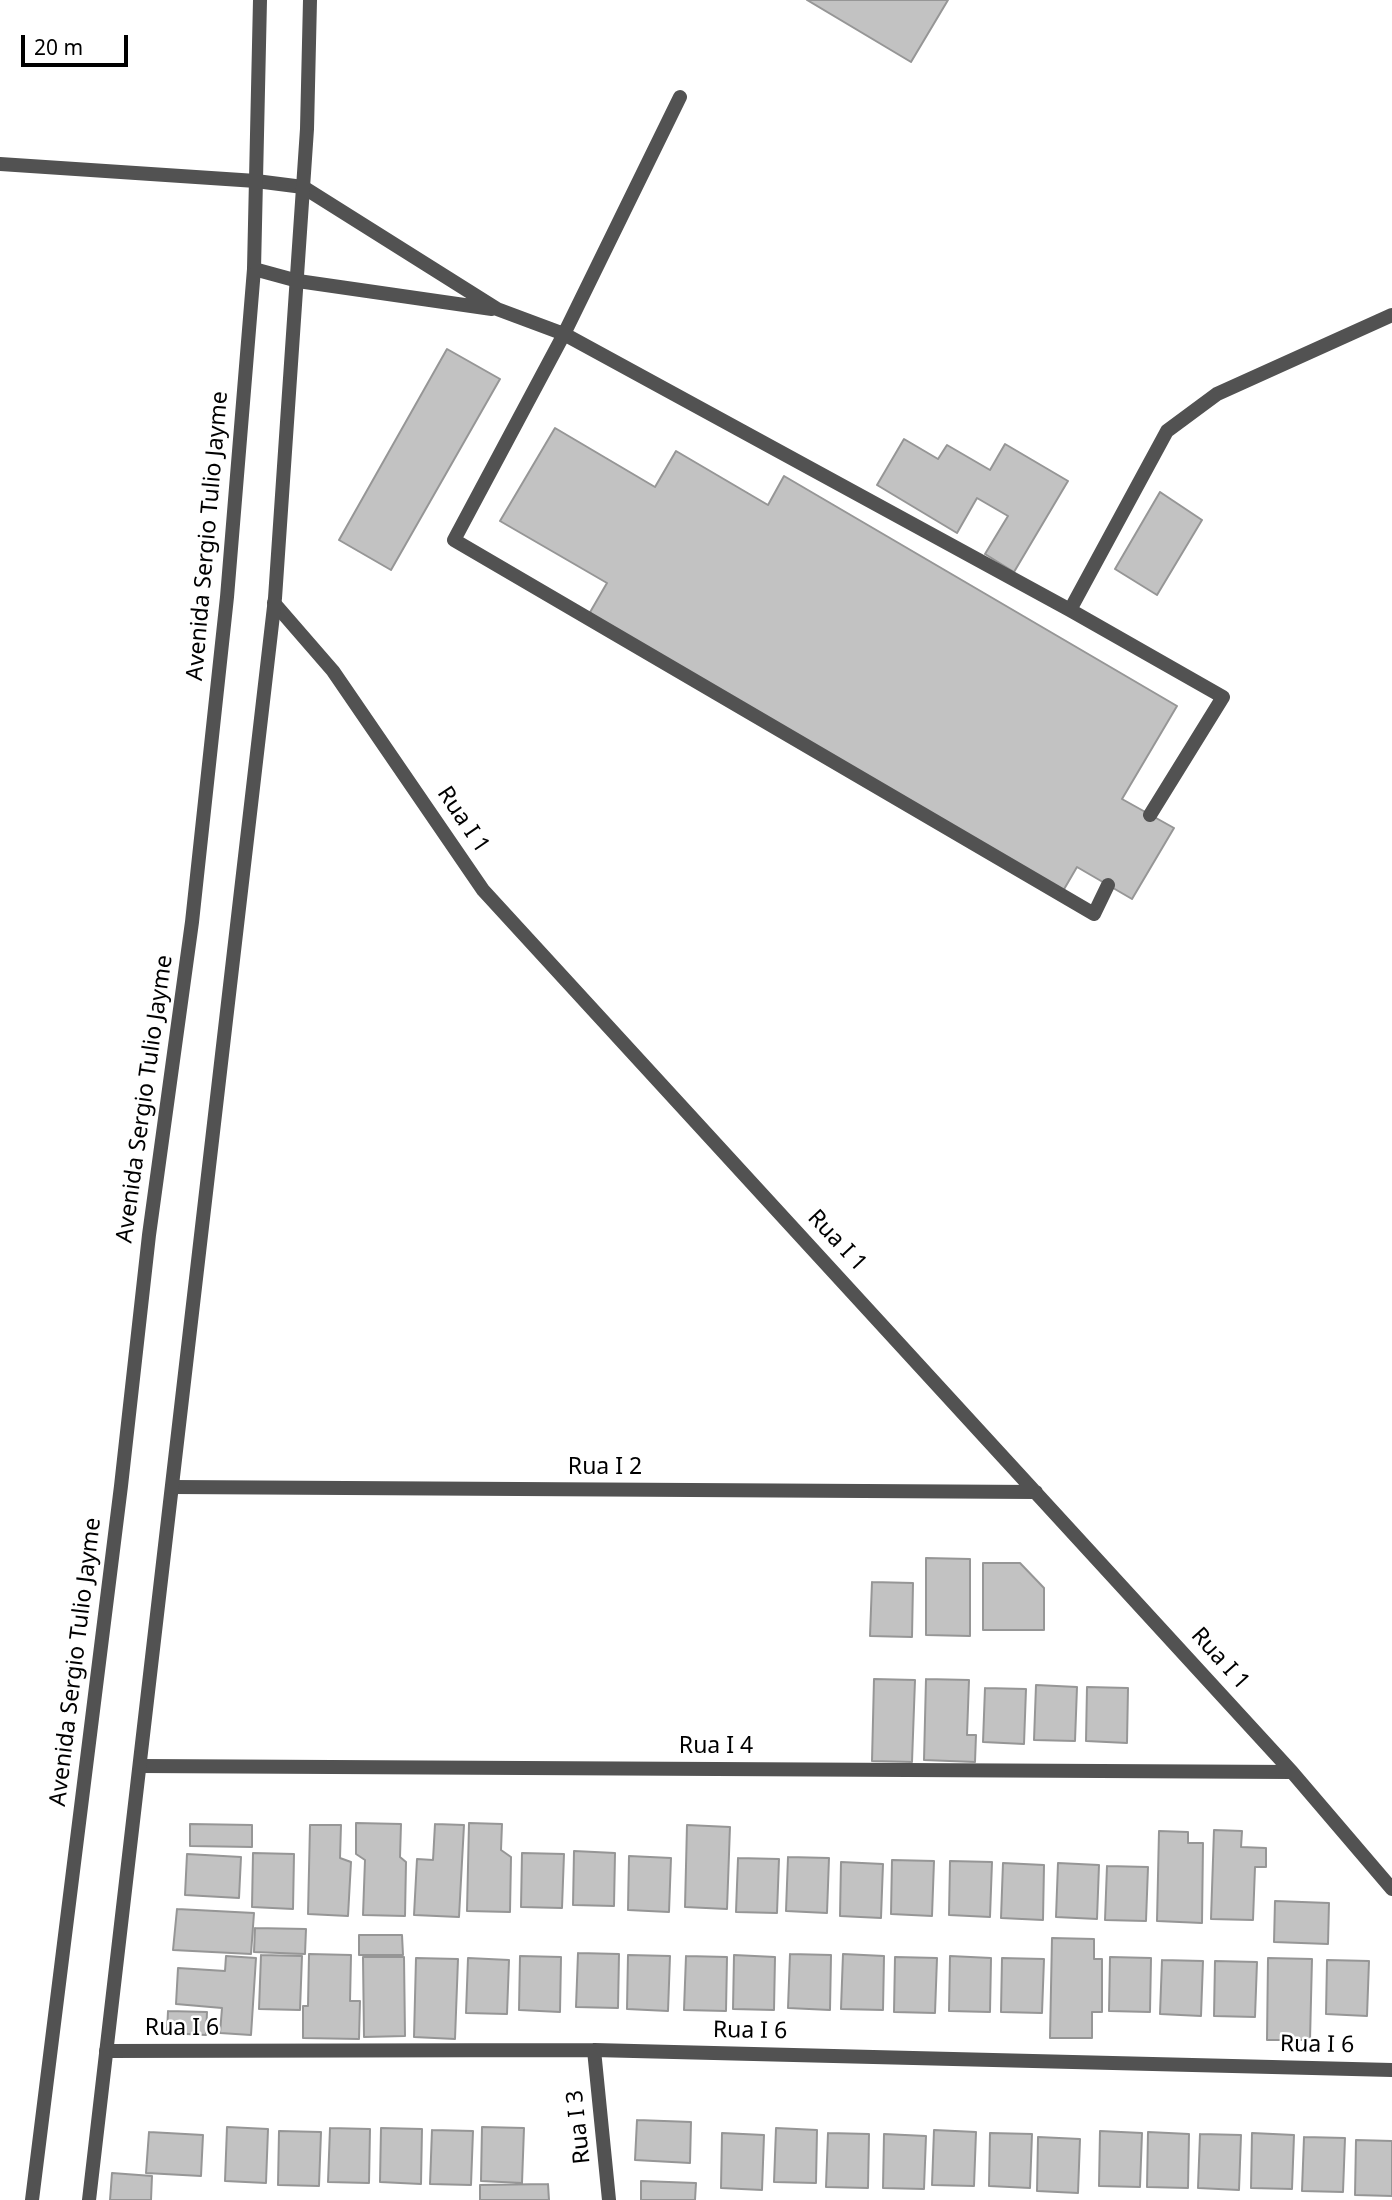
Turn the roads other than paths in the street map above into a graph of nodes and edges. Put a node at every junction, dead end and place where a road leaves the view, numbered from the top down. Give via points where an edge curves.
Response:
1 (260, 0) edge
2 (310, 0) edge
3 (680, 97) dead end
4 (0, 164) edge
5 (256, 181) junction
6 (303, 187) junction
7 (254, 269) junction
8 (298, 281) junction
9 (497, 309) junction
10 (1392, 315) edge
11 (564, 334) junction
12 (275, 603) junction
13 (1070, 610) junction
14 (1150, 815) dead end
15 (1108, 885) dead end
16 (173, 1487) junction
17 (1036, 1492) junction
18 (140, 1766) junction
19 (1292, 1772) junction
20 (1392, 1889) edge
21 (594, 2050) junction
22 (106, 2051) junction
23 (1392, 2070) edge
24 (32, 2200) edge
25 (89, 2200) edge
26 (609, 2200) edge

1 - 5 street, Avenida Sergio Tulio Jayme
2 - 6 street
3 - 11 street
4 - 5 street
5 - 6 street
5 - 7 street, Avenida Sergio Tulio Jayme
6 - 8 street
6 - 9 street
7 - 8 street
7 - 24 street, Avenida Sergio Tulio Jayme via 227,597 192,922 149,1236
8 - 9 street
8 - 12 street
9 - 11 street
10 - 13 street via 1217,394 1167,431
11 - 13 street
11 - 15 street via 454,540 1094,914
12 - 16 street
12 - 17 street, Rua I 1 via 333,671 483,890
13 - 14 street via 1223,697
16 - 17 street, Rua I 2
16 - 18 street
17 - 19 street, Rua I 1
18 - 19 street, Rua I 4
18 - 22 street
19 - 20 street, Rua I 1
21 - 22 street, Rua I 6
21 - 23 street, Rua I 6
21 - 26 street, Rua I 3
22 - 25 street

